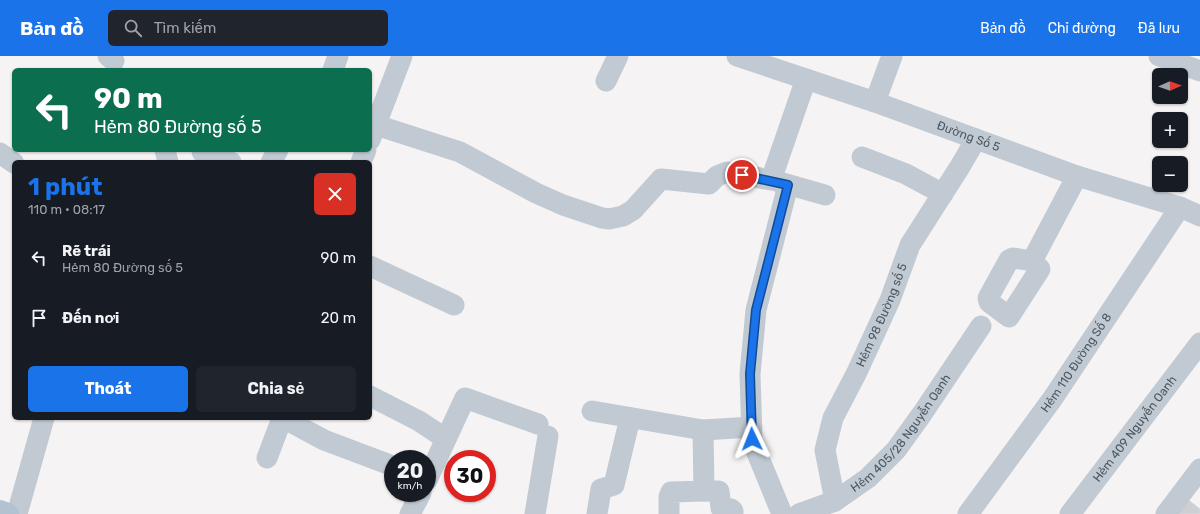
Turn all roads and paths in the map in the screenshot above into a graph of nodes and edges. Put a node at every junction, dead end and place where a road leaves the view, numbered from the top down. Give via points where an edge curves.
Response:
1 (338, 56) edge
2 (402, 56) edge
3 (618, 56) edge
4 (738, 56) edge
5 (892, 56) edge
6 (1159, 56) edge
7 (334, 68) edge
8 (1200, 71) edge
9 (606, 80) dead end
10 (806, 80) junction
11 (875, 102) junction
12 (373, 133) edge
13 (976, 139) junction
14 (202, 152) edge
15 (862, 157) dead end
16 (225, 160) edge
17 (1077, 176) junction
18 (780, 183) junction
19 (943, 194) junction
20 (825, 195) dead end
21 (1180, 208) junction
22 (1200, 216) edge
23 (1032, 261) dead end
24 (372, 268) edge
25 (454, 305) dead end
26 (981, 326) dead end
27 (1200, 343) edge
28 (372, 397) edge
29 (592, 411) dead end
30 (630, 418) junction
31 (43, 420) edge
32 (282, 420) edge
33 (287, 420) edge
34 (703, 430) junction
35 (752, 433) junction
36 (446, 439) junction
37 (268, 458) dead end
38 (436, 461) edge
39 (384, 463) edge
40 (1198, 478) edge
41 (704, 491) junction
42 (835, 501) junction
43 (416, 502) edge
44 (0, 511) edge
45 (8, 514) edge
46 (17, 514) edge
47 (410, 514) edge
48 (535, 514) edge
49 (597, 514) edge
50 (669, 514) edge
51 (733, 514) edge
52 (782, 514) edge
53 (799, 514) edge
54 (968, 514) edge
55 (1070, 514) edge
56 (1166, 514) edge

1 - 7 street
2 - 12 street
3 - 9 street
4 - 10 street, Đường Số 5
5 - 11 street
6 - 8 street
10 - 11 street, Đường Số 5
10 - 18 street
11 - 13 street, Đường Số 5
12 - 18 street via 460,152 536,194 609,219 623,216 633,210 662,179 709,184 717,176 727,172
13 - 17 street, Đường Số 5
13 - 19 street, Hẻm 98 Đường số 5
14 - 16 street
15 - 19 street via 906,174
17 - 21 street, Đường Số 5
17 - 23 street
18 - 20 street
18 - 35 street via 756,310 750,374
19 - 42 street, Hẻm 98 Đường số 5 via 910,245 890,300 833,418 825,450
21 - 22 street, Đường Số 5
21 - 54 street, Hẻm 110 Đường Số 8 via 1053,398
24 - 25 street
26 - 42 street, Hẻm 405/28 Nguyễn Oanh via 896,450 868,478
27 - 55 street, Hẻm 409 Nguyễn Oanh
28 - 36 street via 419,421
29 - 30 street
30 - 34 street
30 - 49 street via 614,485 601,489
31 - 46 street
32 - 37 street
33 - 39 street via 324,440
34 - 35 street
34 - 41 street
35 - 52 street via 757,453
36 - 38 street
36 - 48 street via 464,398 543,430
40 - 56 street
41 - 50 street via 671,492
41 - 51 street via 719,491 721,508 731,509
42 - 53 street, Hẻm 405/28 Nguyễn Oanh
43 - 47 street
44 - 45 main road

